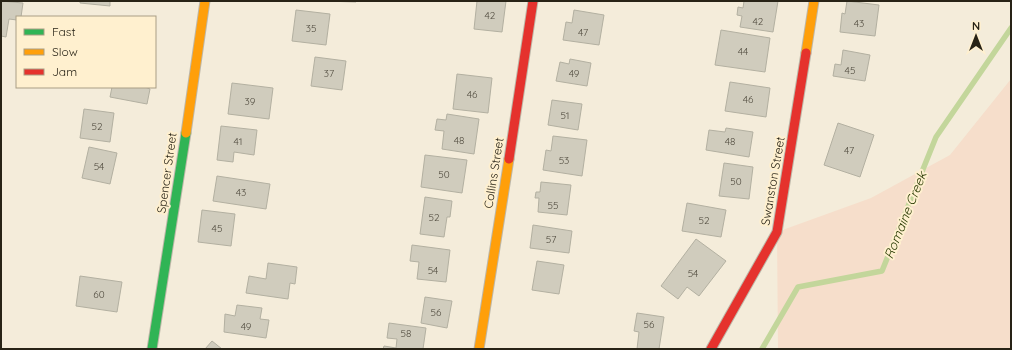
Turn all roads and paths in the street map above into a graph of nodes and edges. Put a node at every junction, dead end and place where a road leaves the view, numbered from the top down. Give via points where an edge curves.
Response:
1 (205, 1) edge
2 (534, 1) edge
3 (814, 1) edge
4 (152, 349) edge
5 (479, 349) edge
6 (711, 349) edge

1 - 4 street, Spencer Street
2 - 5 street, Collins Street
3 - 6 street, Swanston Street via 777,232

